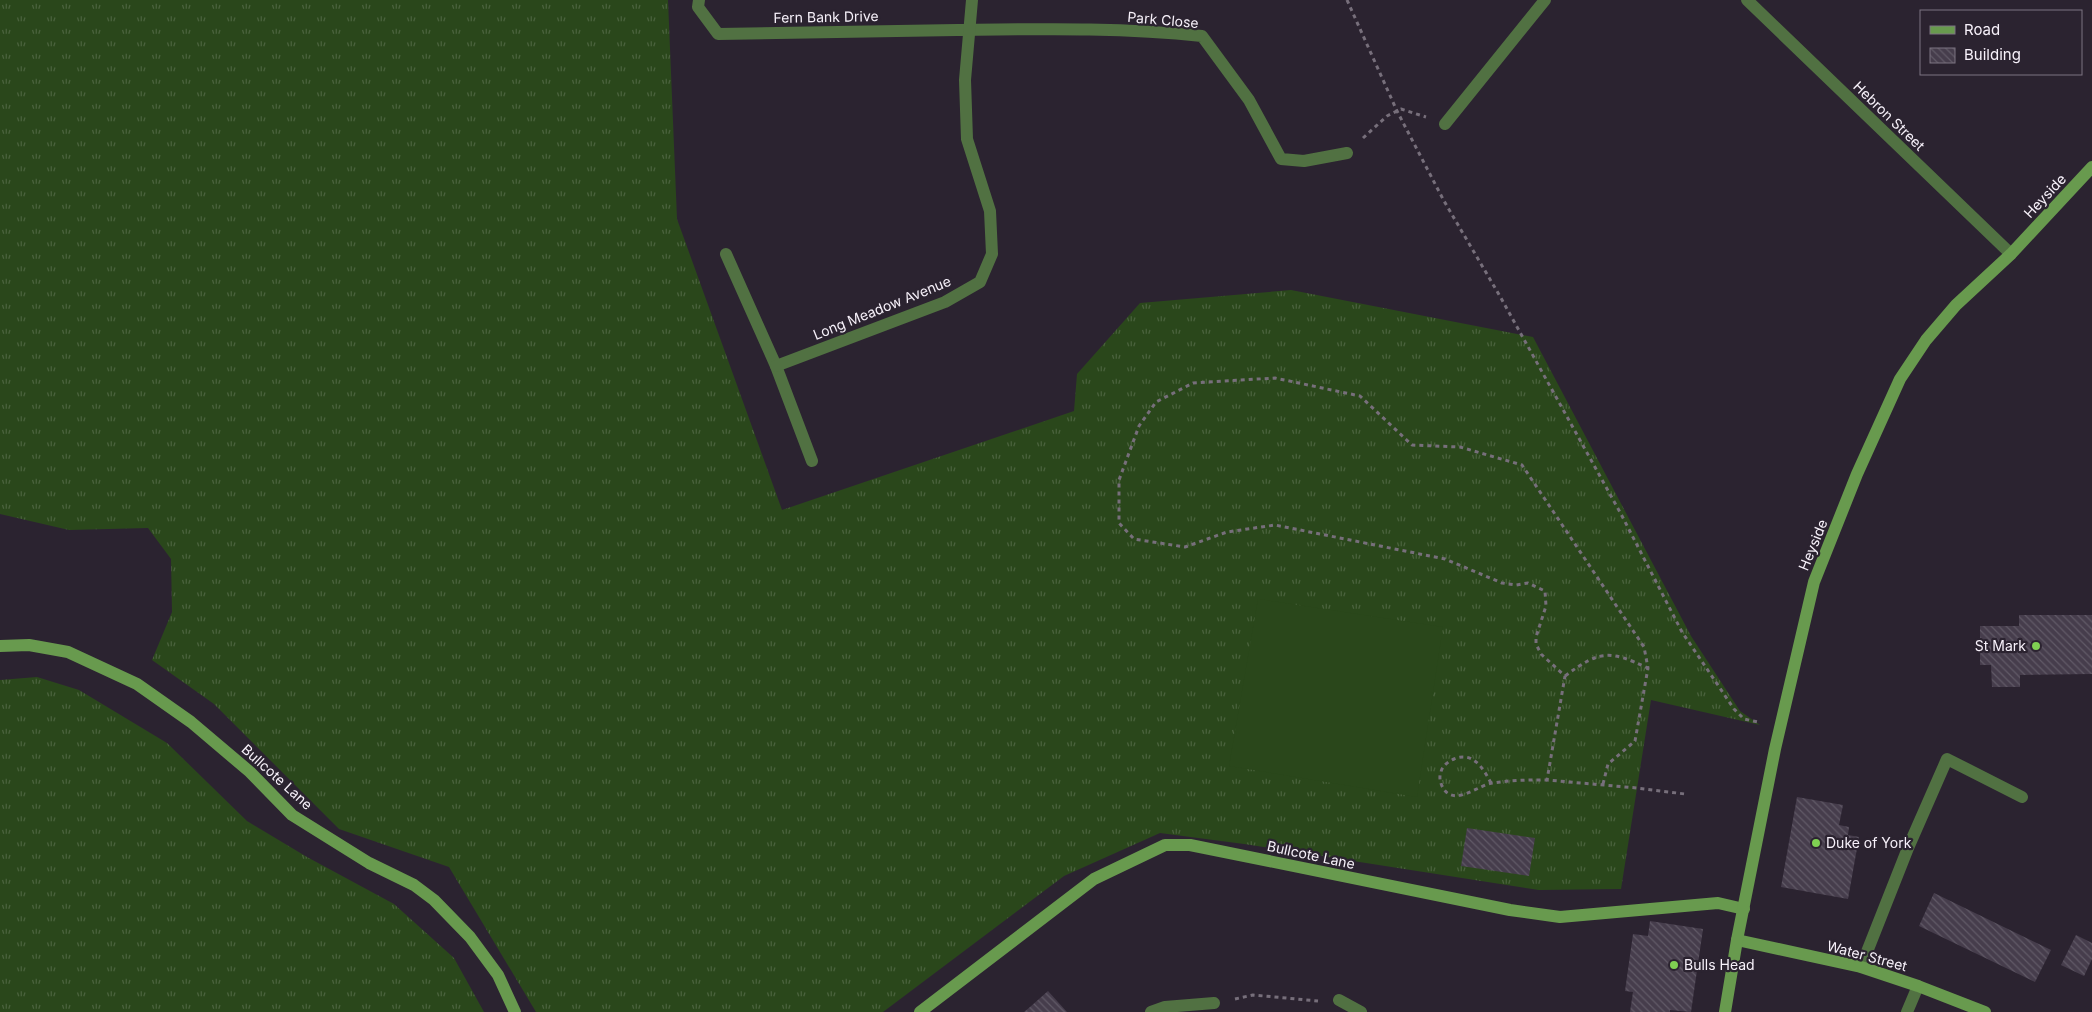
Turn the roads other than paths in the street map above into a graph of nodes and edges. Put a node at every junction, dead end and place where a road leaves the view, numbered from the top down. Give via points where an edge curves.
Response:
1 (972, 0) edge
2 (1545, 0) edge
3 (1747, 0) edge
4 (699, 4) edge
5 (969, 30) junction
6 (1445, 124) road end
7 (1347, 153) road end
8 (2092, 167) edge
9 (726, 254) dead end
10 (2011, 254) junction
11 (776, 366) junction
12 (812, 461) dead end
13 (0, 646) edge
14 (2022, 797) dead end
15 (1744, 909) junction
16 (1737, 940) junction
17 (1861, 967) junction
18 (1918, 986) junction
19 (1339, 1000) road end
20 (1214, 1003) road end
21 (515, 1012) edge
22 (920, 1012) edge
23 (1150, 1012) edge
24 (1361, 1012) edge
25 (1726, 1012) edge
26 (1907, 1012) edge
27 (1985, 1012) edge

1 - 5 street, Long Meadow Avenue
2 - 6 street
3 - 10 street, Hebron Street
4 - 5 street, Fern Bank Drive via 718,34
5 - 7 street, Park Close via 1103,30 1202,36 1249,100 1281,159 1304,161
5 - 11 street, Long Meadow Avenue via 965,80 967,139 990,211 991,228 992,254 980,282 945,302
8 - 10 street, Heyside
9 - 11 street
10 - 15 street, Heyside via 1950,312 1926,340 1900,379 1857,474 1814,582
11 - 12 street
13 - 21 street, Bullcote Lane via 29,645 68,652 137,684 191,722 250,772 292,815 369,863 414,885 434,900 470,937 498,975
14 - 17 street via 1948,759 1908,848
15 - 16 street, Heyside
15 - 22 street, Bullcote Lane via 1718,904 1560,917 1501,909 1190,844 1165,845 1094,879
16 - 17 street, Water Street
16 - 25 street, Heyside
17 - 18 street, Water Street
18 - 26 street
18 - 27 street, Water Street
19 - 24 street
20 - 23 street

